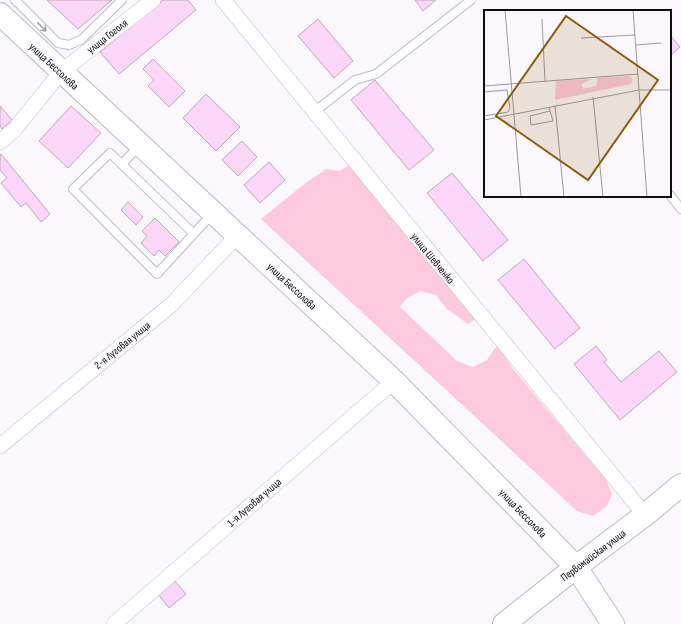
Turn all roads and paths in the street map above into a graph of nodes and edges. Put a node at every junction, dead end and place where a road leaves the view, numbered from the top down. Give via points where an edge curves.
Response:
1 (15, 0) edge
2 (122, 0) edge
3 (153, 0) edge
4 (223, 0) edge
5 (471, 0) edge
6 (0, 14) edge
7 (61, 72) junction
8 (314, 112) junction
9 (0, 142) edge
10 (140, 145) junction
11 (122, 164) junction
12 (671, 197) edge
13 (681, 210) edge
14 (213, 213) junction
15 (194, 234) junction
16 (238, 236) junction
17 (394, 381) junction
18 (0, 446) edge
19 (681, 485) edge
20 (645, 515) junction
21 (576, 567) junction
22 (114, 624) edge
23 (504, 624) edge
24 (613, 624) edge

1 -> 2 lane via 58,43 69,45 81,40
3 - 7 street, улица Гоголя
4 - 8 street, улица Шевченко
5 - 8 lane via 376,74 355,80
6 - 7 main road, улица Бессолова
7 - 9 street, улица Гоголя via 14,130
7 - 10 main road, улица Бессолова
8 - 20 street, улица Шевченко
10 - 11 lane
10 - 14 main road, улица Бессолова
11 - 15 lane
11 - 15 lane via 110,153 73,189 157,274
12 - 13 lane
14 - 15 lane
14 - 16 main road, улица Бессолова
16 - 17 main road, улица Бессолова
16 - 18 street, 2-я Луговая улица via 171,305
17 - 21 main road, улица Бессолова
17 - 22 street, 1-я Луговая улица
19 - 20 main road, Первомайская улица
20 - 21 main road, Первомайская улица
21 - 23 main road, Первомайская улица
21 - 24 main road, улица Бессолова

